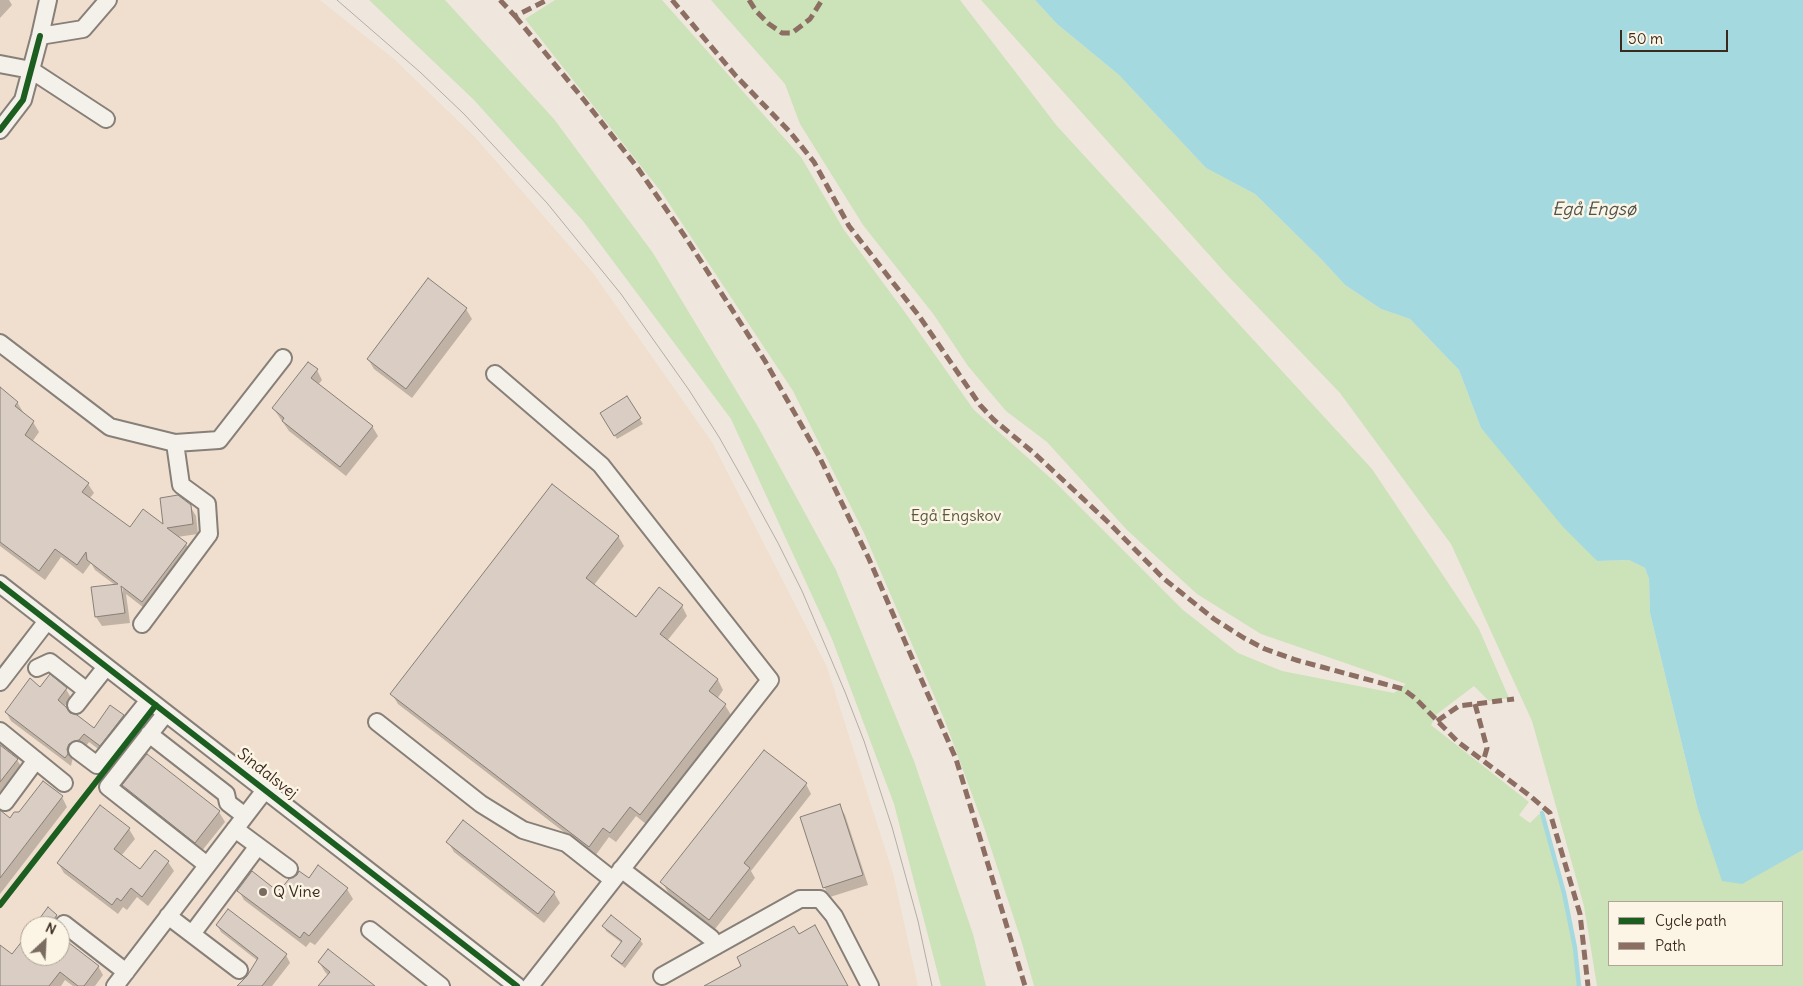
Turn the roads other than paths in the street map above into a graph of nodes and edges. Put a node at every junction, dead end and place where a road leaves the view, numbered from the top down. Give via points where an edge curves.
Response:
1 (48, 0) edge
2 (108, 0) edge
3 (40, 36) junction
4 (0, 64) edge
5 (31, 70) junction
6 (106, 119) dead end
7 (1, 126) edge
8 (0, 343) edge
9 (283, 358) dead end
10 (495, 374) dead end
11 (175, 442) junction
12 (0, 584) edge
13 (47, 620) junction
14 (142, 624) dead end
15 (106, 667) junction
16 (37, 668) dead end
17 (0, 682) edge
18 (87, 691) junction
19 (149, 700) junction
20 (76, 705) dead end
21 (166, 713) junction
22 (377, 722) dead end
23 (0, 731) edge
24 (149, 734) junction
25 (78, 750) dead end
26 (36, 760) junction
27 (64, 782) dead end
28 (265, 790) junction
29 (4, 802) dead end
30 (240, 822) junction
31 (258, 846) junction
32 (207, 865) junction
33 (289, 869) dead end
34 (617, 875) junction
35 (168, 916) junction
36 (70, 929) edge
37 (370, 930) dead end
38 (192, 934) junction
39 (716, 946) junction
40 (239, 970) dead end
41 (126, 972) junction
42 (662, 976) dead end
43 (507, 983) edge
44 (115, 986) edge
45 (441, 986) edge
46 (530, 986) edge
47 (870, 986) edge

1 - 3 street
2 - 3 street via 83,29
3 - 5 street
4 - 5 street
5 - 6 street
5 - 7 street via 23,100
8 - 11 street via 110,427
9 - 11 street via 219,440
10 - 34 street via 601,465 770,680
11 - 14 street via 181,485 207,504 209,534
12 - 13 street, Sindalsvej
13 - 15 street, Sindalsvej
13 - 17 street
15 - 18 street
15 - 19 street, Sindalsvej
16 - 18 street via 50,662
18 - 20 street
19 - 21 street, Sindalsvej
19 - 25 street via 97,765
21 - 24 street
21 - 28 street, Sindalsvej
22 - 34 street via 481,804 523,830 566,843
23 - 26 street
24 - 30 street via 226,794
24 - 32 street via 108,787
26 - 27 street
26 - 29 street
28 - 30 street, Sindalsvej
28 - 43 street, Sindalsvej
30 - 31 street
30 - 32 street, Sindalsvej
31 - 33 street
31 - 38 street
32 - 35 street, Sindalsvej
34 - 39 street via 711,938
34 - 46 street
35 - 38 street
35 - 41 street, Sindalsvej
36 - 41 street
37 - 45 street
38 - 40 street
39 - 42 street
39 - 47 street via 800,899 820,899 834,916
41 - 44 street, Sindalsvej

